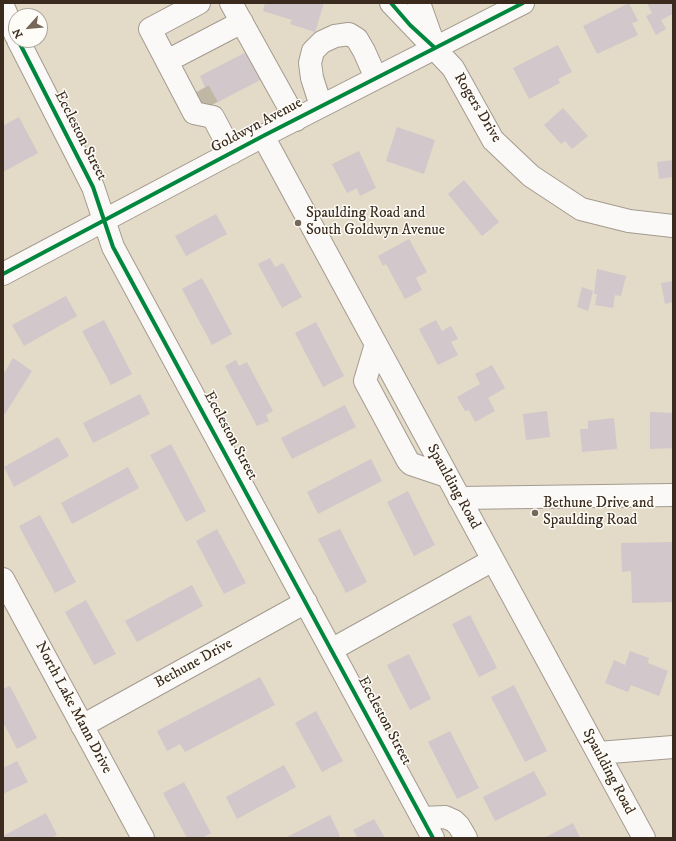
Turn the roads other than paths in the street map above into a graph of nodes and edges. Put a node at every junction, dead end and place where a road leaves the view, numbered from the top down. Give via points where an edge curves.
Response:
1 (199, 3) edge
2 (391, 3) edge
3 (419, 3) edge
4 (524, 3) edge
5 (236, 12) edge
6 (23, 48) edge
7 (435, 48) junction
8 (173, 58) junction
9 (376, 78) junction
10 (206, 105) junction
11 (321, 106) junction
12 (296, 120) junction
13 (263, 136) junction
14 (232, 153) junction
15 (104, 219) junction
16 (673, 226) edge
17 (3, 274) edge
18 (673, 495) edge
19 (459, 498) junction
20 (493, 560) junction
21 (3, 579) edge
22 (306, 602) junction
23 (332, 650) junction
24 (82, 726) junction
25 (673, 747) edge
26 (598, 753) junction
27 (422, 818) junction
28 (143, 838) edge
29 (433, 838) edge
30 (466, 838) edge
31 (644, 838) edge

1 - 8 street via 150,29
2 - 7 street, Rogers Drive
3 - 7 street
4 - 7 street, Goldwyn Avenue
5 - 8 street
5 - 12 street
6 - 15 street, Eccleston Street via 93,187
7 - 9 street, Goldwyn Avenue
7 - 16 street, Rogers Drive via 453,68 493,140 531,176 581,209 629,221
8 - 10 street
8 - 10 street via 194,113
9 - 11 street, Goldwyn Avenue
9 - 11 street via 364,51 353,36 335,36 322,42 313,51 310,63
10 - 14 street
11 - 12 street, Goldwyn Avenue
12 - 13 street, Goldwyn Avenue
13 - 14 street, Goldwyn Avenue
13 - 19 street, Spaulding Road
14 - 15 street, Goldwyn Avenue
15 - 17 street, Goldwyn Avenue
15 - 22 street, Eccleston Street via 113,247
18 - 19 street
19 - 20 street, Spaulding Road
20 - 23 street
20 - 26 street, Spaulding Road
21 - 24 street, North Lake Mann Drive
22 - 23 street, Eccleston Street
22 - 24 street, Bethune Drive
23 - 27 street, Eccleston Street
24 - 28 street, North Lake Mann Drive
25 - 26 street
26 - 31 street, Spaulding Road
27 - 29 street, Eccleston Street
27 - 30 street via 446,817 459,826

